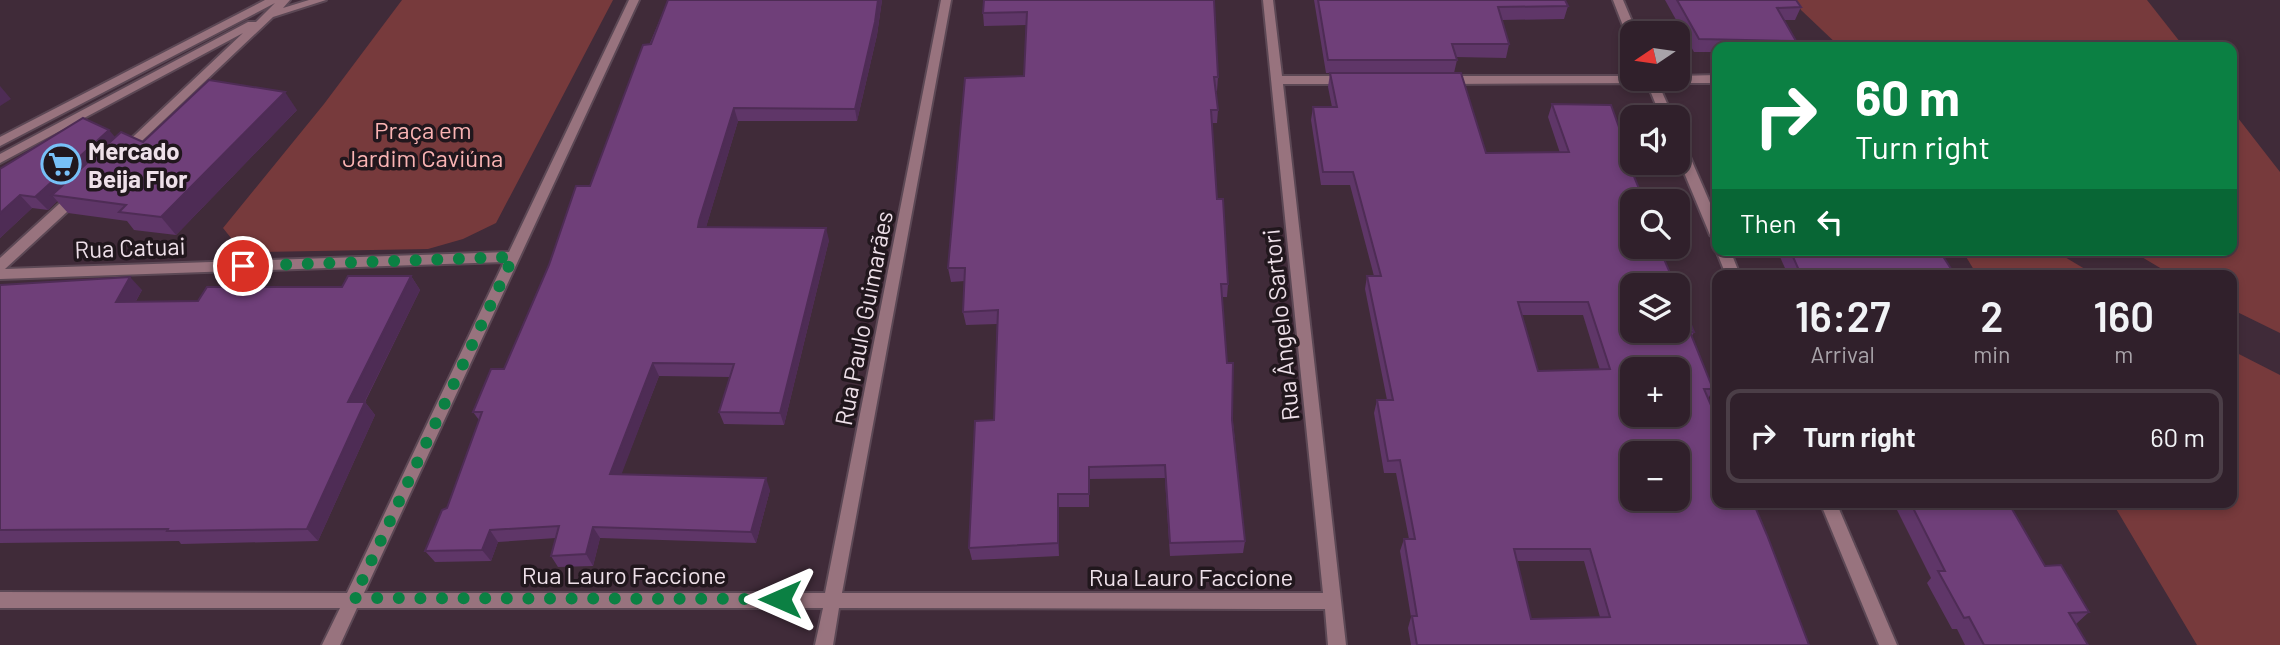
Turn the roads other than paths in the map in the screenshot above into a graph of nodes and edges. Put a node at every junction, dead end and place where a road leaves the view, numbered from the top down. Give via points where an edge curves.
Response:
1 (273, 0) edge
2 (285, 0) edge
3 (321, 0) edge
4 (634, 0) edge
5 (946, 0) edge
6 (1268, 0) edge
7 (1618, 0) edge
8 (268, 15) junction
9 (1627, 21) edge
10 (1620, 79) edge
11 (1690, 79) edge
12 (1712, 79) edge
13 (1276, 80) junction
14 (1360, 80) edge
15 (1429, 80) edge
16 (0, 142) edge
17 (0, 159) edge
18 (109, 164) edge
19 (1690, 172) edge
20 (89, 183) edge
21 (1712, 223) edge
22 (513, 257) junction
23 (0, 266) edge
24 (0, 274) edge
25 (1831, 508) edge
26 (354, 598) junction
27 (0, 600) edge
28 (833, 600) junction
29 (1332, 601) junction
30 (331, 645) edge
31 (824, 645) edge
32 (1337, 645) edge
33 (1888, 645) edge

1 - 16 street
2 - 8 street
3 - 8 street
4 - 22 street
5 - 28 street, Rua Paulo Guimarães
6 - 13 street, Rua Ângelo Sartori
7 - 9 street
8 - 17 street
8 - 18 street
10 - 15 street
11 - 12 street
13 - 14 street
13 - 29 street, Rua Ângelo Sartori
19 - 21 street
20 - 23 street
22 - 24 street, Rua Catuai
22 - 26 street
25 - 33 street
26 - 27 street, Rua Lauro Faccione
26 - 28 street, Rua Lauro Faccione
26 - 30 street
28 - 29 street, Rua Lauro Faccione
28 - 31 street, Rua Paulo Guimarães
29 - 32 street, Rua Ângelo Sartori

